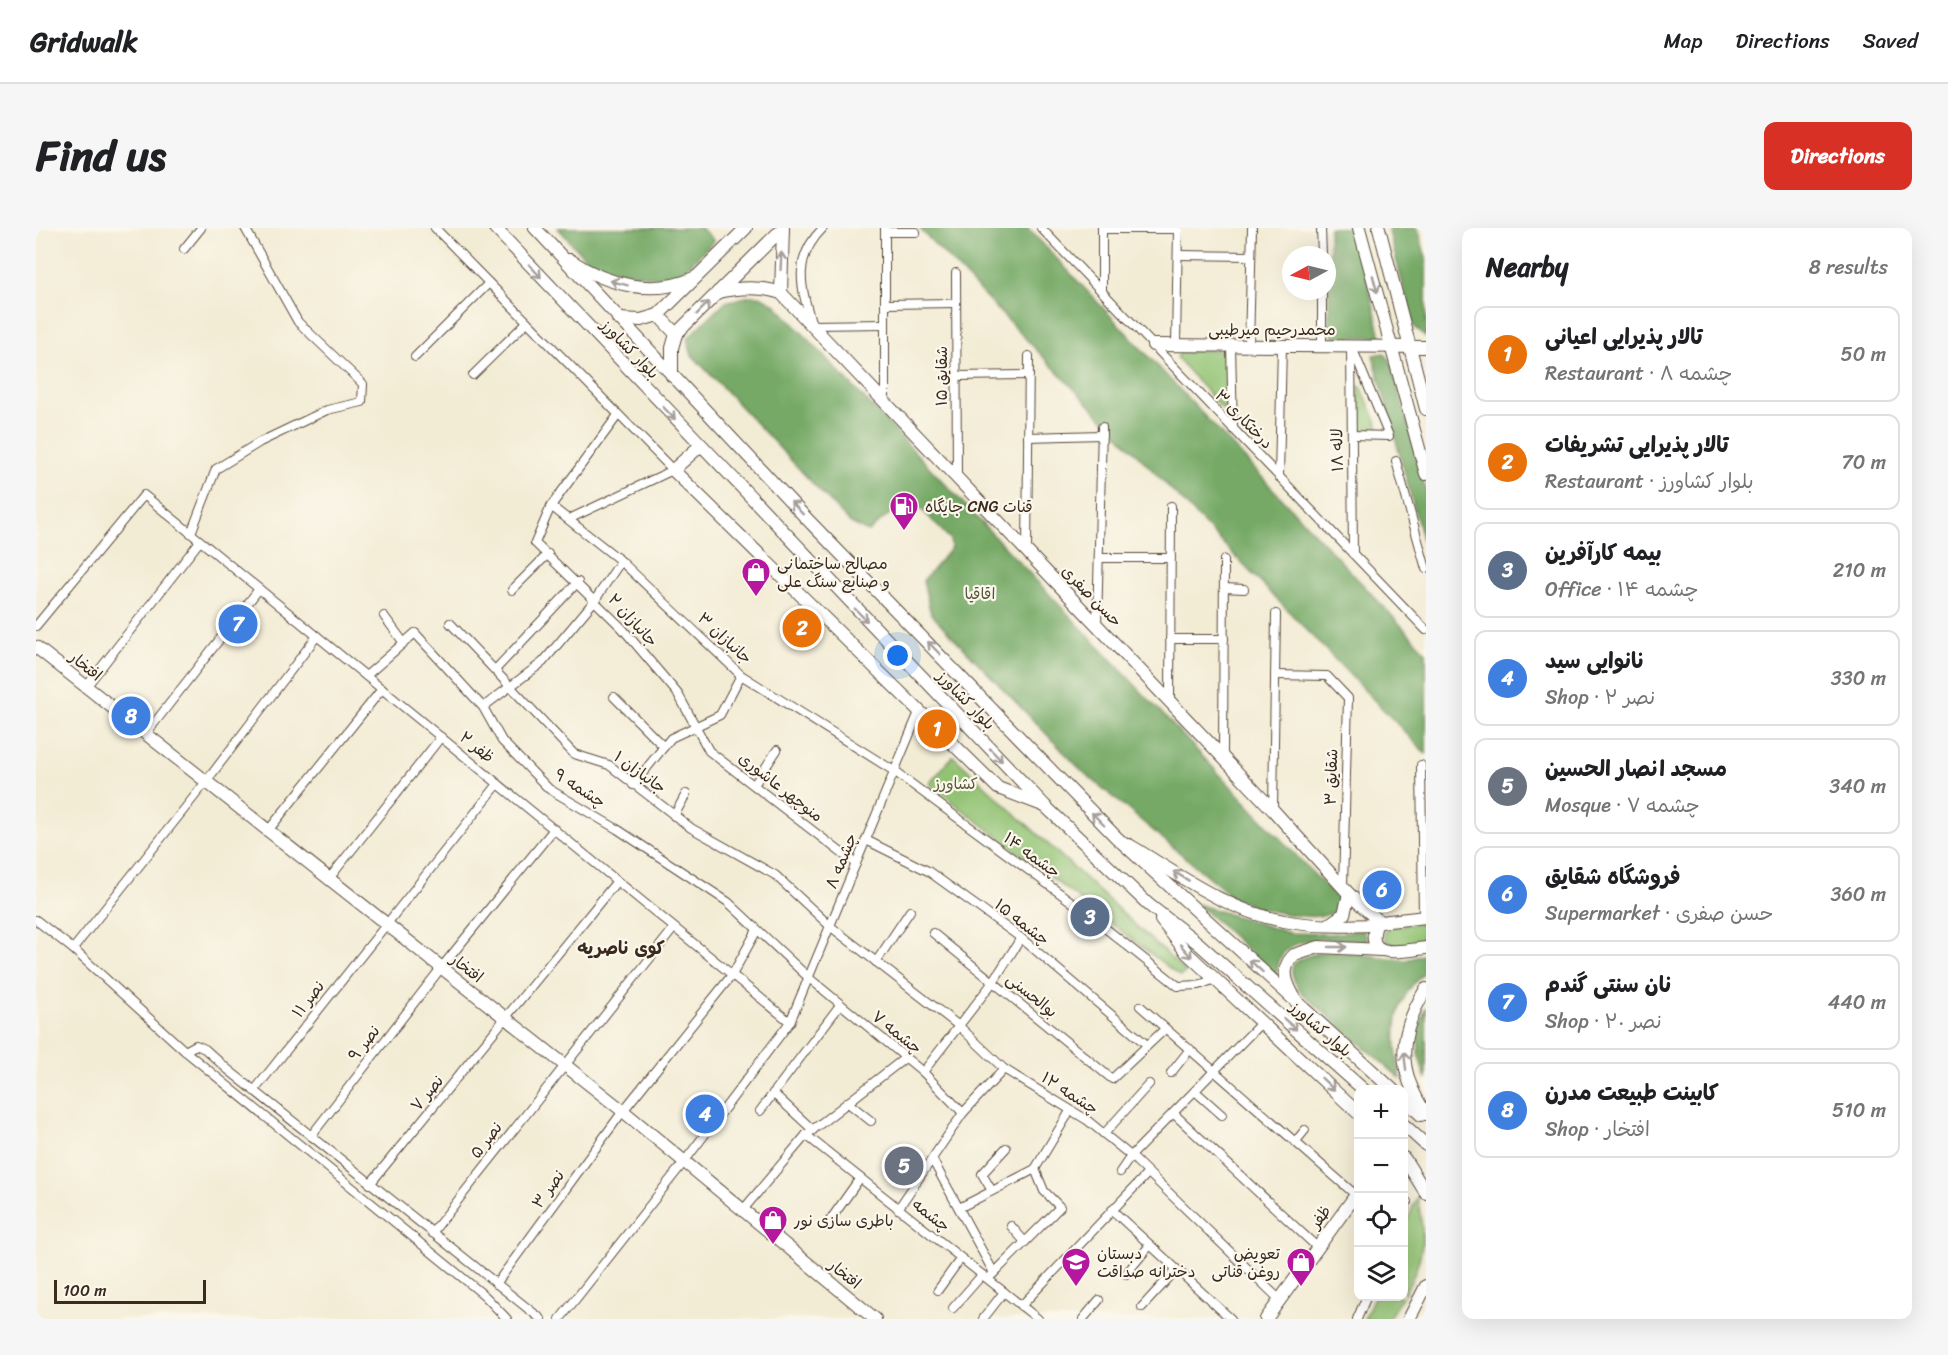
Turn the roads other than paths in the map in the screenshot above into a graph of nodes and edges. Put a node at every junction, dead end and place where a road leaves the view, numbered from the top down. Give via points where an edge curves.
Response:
1 (201, 228) edge
2 (245, 228) edge
3 (435, 228) edge
4 (495, 228) edge
5 (535, 228) edge
6 (746, 228) edge
7 (783, 228) edge
8 (824, 228) edge
9 (1041, 228) edge
10 (1252, 228) edge
11 (1322, 228) edge
12 (1359, 228) edge
13 (1379, 228) edge
14 (1102, 229) edge
15 (1178, 229) edge
16 (885, 230) edge
17 (916, 232) dead end
18 (1322, 246) edge
19 (184, 249) dead end
20 (555, 249) junction
21 (1178, 255) junction
22 (1251, 256) junction
23 (956, 273) dead end
24 (696, 277) junction
25 (489, 283) junction
26 (1101, 291) junction
27 (718, 292) junction
28 (780, 293) junction
29 (1322, 300) edge
30 (956, 303) junction
31 (885, 304) junction
32 (658, 315) junction
33 (618, 319) junction
34 (527, 322) junction
35 (885, 324) junction
36 (812, 325) junction
37 (676, 334) junction
38 (1153, 345) junction
39 (1176, 345) junction
40 (1231, 346) junction
41 (1249, 346) junction
42 (1282, 346) junction
43 (1322, 346) junction
44 (1351, 346) junction
45 (1392, 346) junction
46 (1410, 347) junction
47 (1426, 347) edge
48 (1029, 356) dead end
49 (415, 357) dead end
50 (473, 375) dead end
51 (1029, 375) junction
52 (672, 376) junction
53 (957, 376) junction
54 (885, 402) junction
55 (1426, 409) edge
56 (618, 415) junction
57 (1233, 429) junction
58 (1352, 435) junction
59 (1028, 437) junction
60 (700, 446) junction
61 (1396, 461) dead end
62 (673, 470) junction
63 (1426, 474) edge
64 (1279, 477) junction
65 (957, 478) junction
66 (551, 506) junction
67 (1171, 506) dead end
68 (569, 519) junction
69 (191, 533) junction
70 (200, 541) junction
71 (1027, 552) junction
72 (548, 554) junction
73 (1353, 554) junction
74 (1099, 558) junction
75 (1171, 558) junction
76 (1224, 560) dead end
77 (621, 561) junction
78 (1426, 570) edge
79 (578, 582) junction
80 (1224, 588) junction
81 (259, 589) junction
82 (1244, 589) dead end
83 (512, 590) dead end
84 (595, 600) junction
85 (1276, 614) dead end
86 (384, 616) dead end
87 (450, 623) dead end
88 (1097, 625) junction
89 (36, 626) edge
90 (1426, 630) edge
91 (317, 636) junction
92 (1170, 639) junction
93 (1224, 639) junction
94 (404, 643) junction
95 (36, 647) edge
96 (495, 670) junction
97 (741, 675) junction
98 (1275, 675) junction
99 (366, 676) junction
100 (86, 687) junction
101 (512, 687) junction
102 (382, 689) junction
103 (614, 697) dead end
104 (1170, 702) junction
105 (483, 707) junction
106 (919, 712) junction
107 (696, 726) junction
108 (145, 735) junction
109 (441, 737) junction
110 (664, 747) junction
111 (777, 750) dead end
112 (1223, 757) junction
113 (1421, 765) dead end
114 (894, 771) junction
115 (205, 783) junction
116 (498, 783) junction
117 (633, 785) junction
118 (754, 785) junction
119 (686, 794) dead end
120 (1045, 806) junction
121 (1273, 810) junction
122 (674, 816) junction
123 (554, 829) junction
124 (267, 832) junction
125 (1116, 837) junction
126 (866, 840) junction
127 (856, 864) junction
128 (328, 880) junction
129 (617, 881) junction
130 (1346, 891) junction
131 (1149, 905) junction
132 (910, 910) dead end
133 (1425, 916) edge
134 (36, 920) edge
135 (1378, 924) junction
136 (385, 925) junction
137 (1328, 925) junction
138 (830, 926) junction
139 (674, 928) junction
140 (757, 930) junction
141 (933, 933) dead end
142 (1021, 938) junction
143 (1426, 948) edge
144 (73, 949) junction
145 (1382, 950) junction
146 (876, 962) junction
147 (441, 968) junction
148 (732, 975) junction
149 (809, 978) junction
150 (1215, 979) junction
151 (993, 982) junction
152 (1426, 989) edge
153 (1298, 1004) junction
154 (840, 1005) junction
155 (1140, 1006) dead end
156 (506, 1020) junction
157 (790, 1022) junction
158 (1262, 1022) junction
159 (959, 1026) junction
160 (1165, 1029) junction
161 (1147, 1045) junction
162 (1190, 1049) junction
163 (185, 1051) junction
164 (904, 1058) junction
165 (564, 1065) junction
166 (1004, 1069) junction
167 (1216, 1070) junction
168 (923, 1072) junction
169 (1172, 1073) dead end
170 (1149, 1084) dead end
171 (1359, 1085) edge
172 (1389, 1085) edge
173 (1195, 1090) junction
174 (254, 1091) junction
175 (773, 1093) junction
176 (847, 1102) junction
177 (1408, 1103) edge
178 (1354, 1108) edge
179 (623, 1111) junction
180 (760, 1111) dead end
181 (1070, 1111) junction
182 (963, 1113) junction
183 (1173, 1113) junction
184 (1426, 1114) edge
185 (1222, 1115) dead end
186 (1426, 1120) edge
187 (871, 1121) dead end
188 (1408, 1129) edge
189 (1305, 1130) dead end
190 (809, 1132) junction
191 (1104, 1134) junction
192 (311, 1136) junction
193 (1296, 1141) junction
194 (1426, 1145) edge
195 (1006, 1148) dead end
196 (1131, 1156) junction
197 (932, 1158) junction
198 (684, 1162) junction
199 (1408, 1164) edge
200 (1035, 1169) junction
201 (1120, 1172) dead end
202 (1148, 1173) junction
203 (860, 1178) junction
204 (370, 1184) junction
205 (992, 1191) junction
206 (1356, 1193) edge
207 (1426, 1193) edge
208 (1354, 1200) edge
209 (959, 1208) junction
210 (898, 1209) junction
211 (1113, 1210) junction
212 (742, 1211) junction
213 (826, 1226) dead end
214 (1011, 1226) dead end
215 (432, 1233) junction
216 (1025, 1242) junction
217 (1150, 1245) junction
218 (1318, 1248) junction
219 (961, 1258) junction
220 (1176, 1270) junction
221 (1126, 1274) dead end
222 (988, 1276) junction
223 (496, 1284) junction
224 (1426, 1286) edge
225 (938, 1290) dead end
226 (1004, 1292) junction
227 (1099, 1300) dead end
228 (1280, 1300) junction
229 (1365, 1301) edge
230 (1021, 1306) junction
231 (1142, 1307) dead end
232 (953, 1308) dead end
233 (507, 1319) edge
234 (541, 1319) edge
235 (560, 1319) edge
236 (875, 1319) edge
237 (983, 1319) edge
238 (1038, 1319) edge
239 (1083, 1319) edge
240 (1231, 1319) edge
241 (1266, 1319) edge
242 (1357, 1319) edge
243 (1409, 1319) edge

1 - 19 street
2 - 69 street via 298,322 363,384 362,402 327,410 260,442 216,470
3 - 25 street
4 -> 60 main road, بلوار کشاورز
5 - 20 main road, بلوار کشاورز
6 - 24 main road
7 - 27 main road
28 -> 7 main road
8 - 36 street via 812,240 802,262 802,289
9 - 26 street, درختکاری ۳
10 - 22 street
11 - 18 street
12 -> 45 main road
13 - 46 main road
14 - 15 street
14 - 26 street
15 - 21 street
16 - 17 street
16 - 31 street
24 -> 20 main road via 661,288 625,285 593,274
20 - 33 main road, بلوار کشاورز
21 - 22 street
21 - 39 street
22 - 41 street
23 - 30 street, شقایق ۱۵
24 - 32 main road
25 - 34 street
25 - 49 street
26 - 38 street, درختکاری ۳
27 - 28 main road via 768,288
37 -> 27 main road
28 - 36 main road, حسن صفری
29 - 43 street
30 - 31 street
30 - 53 street, شقایق ۱۵
31 - 35 street
32 - 33 main road via 641,320
32 - 37 main road
33 - 52 main road, بلوار کشاورز
34 - 50 street
34 - 56 street
35 - 36 street
35 - 54 street
36 - 54 main road, حسن صفری
37 - 52 main road
38 - 39 main road, محمدرحیم میرطیبی
38 - 57 street, درختکاری ۳
39 - 40 main road, محمدرحیم میرطیبی
40 - 41 main road, محمدرحیم میرطیبی
40 - 57 street
41 - 42 main road, محمدرحیم میرطیبی
42 - 43 main road, محمدرحیم میرطیبی
42 - 64 street
43 - 44 main road, محمدرحیم میرطیبی
44 - 45 main road, محمدرحیم میرطیبی
44 - 58 street, لاله ۱۸
44 - 58 street via 1389,436
45 - 46 main road, محمدرحیم میرطیبی
45 - 63 main road
46 - 47 main road, محمدرحیم میرطیبی
46 - 55 main road
48 - 51 street
51 - 53 street
51 - 59 street
125 -> 52 main road, بلوار کشاورز
53 - 65 street, شقایق ۱۵
54 - 65 main road, حسن صفری
56 - 62 street
56 - 66 street
57 - 64 street, درختکاری ۳
58 - 73 street, لاله ۱۸
59 - 71 street
59 - 74 street via 1102,431
60 - 62 main road
60 -> 120 main road, بلوار کشاورز
61 - 78 street
62 - 68 street
62 - 106 main road
64 - 73 street, درختکاری ۳
65 - 71 main road, حسن صفری
66 - 68 street, جانبازان ۳
66 - 72 street, جانبازان ۲ via 535,543
67 - 75 street
68 - 77 street, جانبازان ۳
69 - 70 street, ظفر ۲
69 - 89 street, ظفر ۲ via 144,495
70 - 81 street, ظفر ۲
70 - 100 street
71 - 88 main road, حسن صفری
72 - 79 street, جانبازان ۲
72 - 83 street
73 - 90 street, درختکاری ۳
74 - 75 street
74 - 88 street
75 - 92 street
76 - 80 street
77 - 84 street
77 - 97 street, جانبازان ۳
79 - 84 street, جانبازان ۲
79 - 96 street
80 - 82 street
80 - 93 street
81 - 91 street, ظفر ۲
81 - 108 street
84 - 101 street via 543,662
84 - 107 street, جانبازان ۲ via 678,694
85 - 98 street
86 - 94 street
87 - 96 street, جانبازان ۱
88 - 104 main road, حسن صفری
91 - 99 street, ظفر ۲
91 - 115 street
92 - 93 street
92 - 104 street
93 - 112 street
94 - 99 street
94 - 105 street, چشمه ۹ via 415,633
95 - 100 main road, افتخار
96 - 101 street, جانبازان ۱
97 - 107 street via 720,715
97 - 114 street, جانبازان ۳
98 - 121 street
98 - 130 street, شقایق ۳ via 1327,675 1348,698
99 - 102 street, ظفر ۲
100 - 108 main road, افتخار
101 - 105 street
101 - 117 street, جانبازان ۱ via 574,754 609,765
102 - 109 street, ظفر ۲
102 - 124 street
103 - 110 street
104 - 112 main road, حسن صفری
105 - 140 street, چشمه ۹ via 502,741 549,789 728,902
106 - 114 street, چشمه ۸
106 - 120 main road via 998,788
107 - 110 street via 671,738
107 - 118 street, منوچهر عاشوری via 709,751
108 - 115 main road, افتخار
109 - 116 street, ظفر ۲
109 - 128 street
110 - 117 street
111 - 118 street
112 - 121 main road, حسن صفری
113 - 133 street
114 - 126 street, چشمه ۸
114 - 150 street, چشمه ۱۴ via 1080,908 1178,986
115 - 124 main road, افتخار
115 - 144 street
116 - 123 street, ظفر ۲
116 - 136 street, نصر ۱۱
117 - 122 street, جانبازان ۱
118 - 127 street, منوچهر عاشوری
119 - 122 street
120 - 131 main road, بلوار کشاورز
121 - 130 main road, حسن صفری
122 - 138 street, جانبازان ۱ via 775,875
123 - 129 street, ظفر ۲
123 - 147 street, نصر ۹
124 - 128 main road, افتخار
137 -> 125 main road via 1284,921 1242,909
153 -> 125 main road, بلوار کشاورز
126 - 127 street, چشمه ۸
126 - 142 street, چشمه ۱۵ via 928,871
127 - 138 street, چشمه ۸
128 - 136 main road, افتخار
129 - 139 street, ظفر ۲
129 - 156 street, نصر ۷
130 - 135 main road, حسن صفری
130 - 137 main road via 1344,914
131 -> 150 main road via 1187,953
131 -> 171 main road, بلوار کشاورز
132 - 146 street
133 - 135 main road
134 - 144 street
135 - 137 main road
135 - 145 main road via 1374,941
136 - 147 main road, افتخار
136 - 174 street, نصر ۱۱
138 - 146 street, چشمه ۱۲
138 - 149 street, چشمه ۸
139 - 148 street, ظفر ۲
139 - 165 street, نصر ۵
140 - 148 street, نصر ۳
140 - 149 street, چشمه ۹
141 - 151 street, بوالحسنی
142 - 151 street
142 - 161 street, چشمه ۱۵
143 - 145 main road
144 - 163 street
153 -> 145 main road via 1285,971 1294,955 1318,947
146 - 159 street, چشمه ۱۲
147 - 156 main road, افتخار
147 - 192 street, نصر ۹
148 - 157 street, ظفر ۲
148 - 179 street, نصر ۳
149 - 154 street, چشمه ۷
149 - 157 street, چشمه ۸
150 - 158 main road
151 - 159 street
151 - 161 street, بوالحسنی via 1112,1079
184 -> 152 main road via 1412,1094 1403,1045 1414,1008
153 - 172 main road, بلوار کشاورز
154 - 164 street, چشمه ۷
154 - 175 street
155 - 160 street
156 - 165 main road, افتخار
156 - 204 street, نصر ۷
157 - 198 street, چشمه ۸
158 - 167 street
158 -> 178 main road
159 - 166 street, چشمه ۱۲
159 - 168 street
160 - 161 street
160 - 162 street
162 - 167 street
162 - 169 street
163 - 174 street via 196,1045 206,1049
163 - 233 street via 485,1296
164 - 168 street, چشمه ۷
164 - 176 street
165 - 179 main road, افتخار
165 - 215 street, نصر ۵
166 - 181 street, چشمه ۱۲
166 - 182 street
167 - 173 street
167 - 193 street
168 - 182 street, چشمه ۷
170 - 191 street
173 - 183 street
173 - 185 street
174 - 192 street
175 - 180 street
175 - 190 street, چشمه
176 - 187 street
176 - 190 street
177 - 186 main road
179 - 198 main road, افتخار
179 - 223 street, نصر ۳
181 - 191 street, چشمه ۱۲
181 - 200 street
182 - 197 street
183 - 196 street
183 - 218 street
188 - 194 main road
189 - 193 street
190 - 203 street, چشمه
190 - 212 street
191 - 196 street, چشمه ۱۲
192 - 204 street
193 - 206 street
195 - 205 street via 982,1174
196 - 201 street
196 - 202 street, چشمه ۱۲
197 - 209 street
197 - 210 street
198 - 212 main road, افتخار
198 - 235 street, چشمه ۸
199 - 207 main road
200 - 205 street
200 - 216 street via 1044,1191 1060,1207
202 - 211 street
202 - 228 street, چشمه ۱۲
203 - 210 street, چشمه
203 - 213 street
204 - 215 street
205 - 209 street
208 - 218 main road, ظفر
209 - 222 street
210 - 219 street, چشمه
211 - 217 street
211 - 230 street
212 - 236 main road, افتخار
214 - 216 street
215 - 223 street
216 - 222 street
217 - 220 street
217 - 221 street
218 - 228 main road, ظفر
219 - 222 street, چشمه
219 - 225 street
220 - 231 street
220 - 240 street
222 - 226 street, چشمه
222 - 232 street
223 - 234 street
224 - 243 main road
226 - 230 street, چشمه
226 - 237 street
227 - 239 street
228 - 241 main road, ظفر
229 - 242 street
230 - 238 street, چشمه

